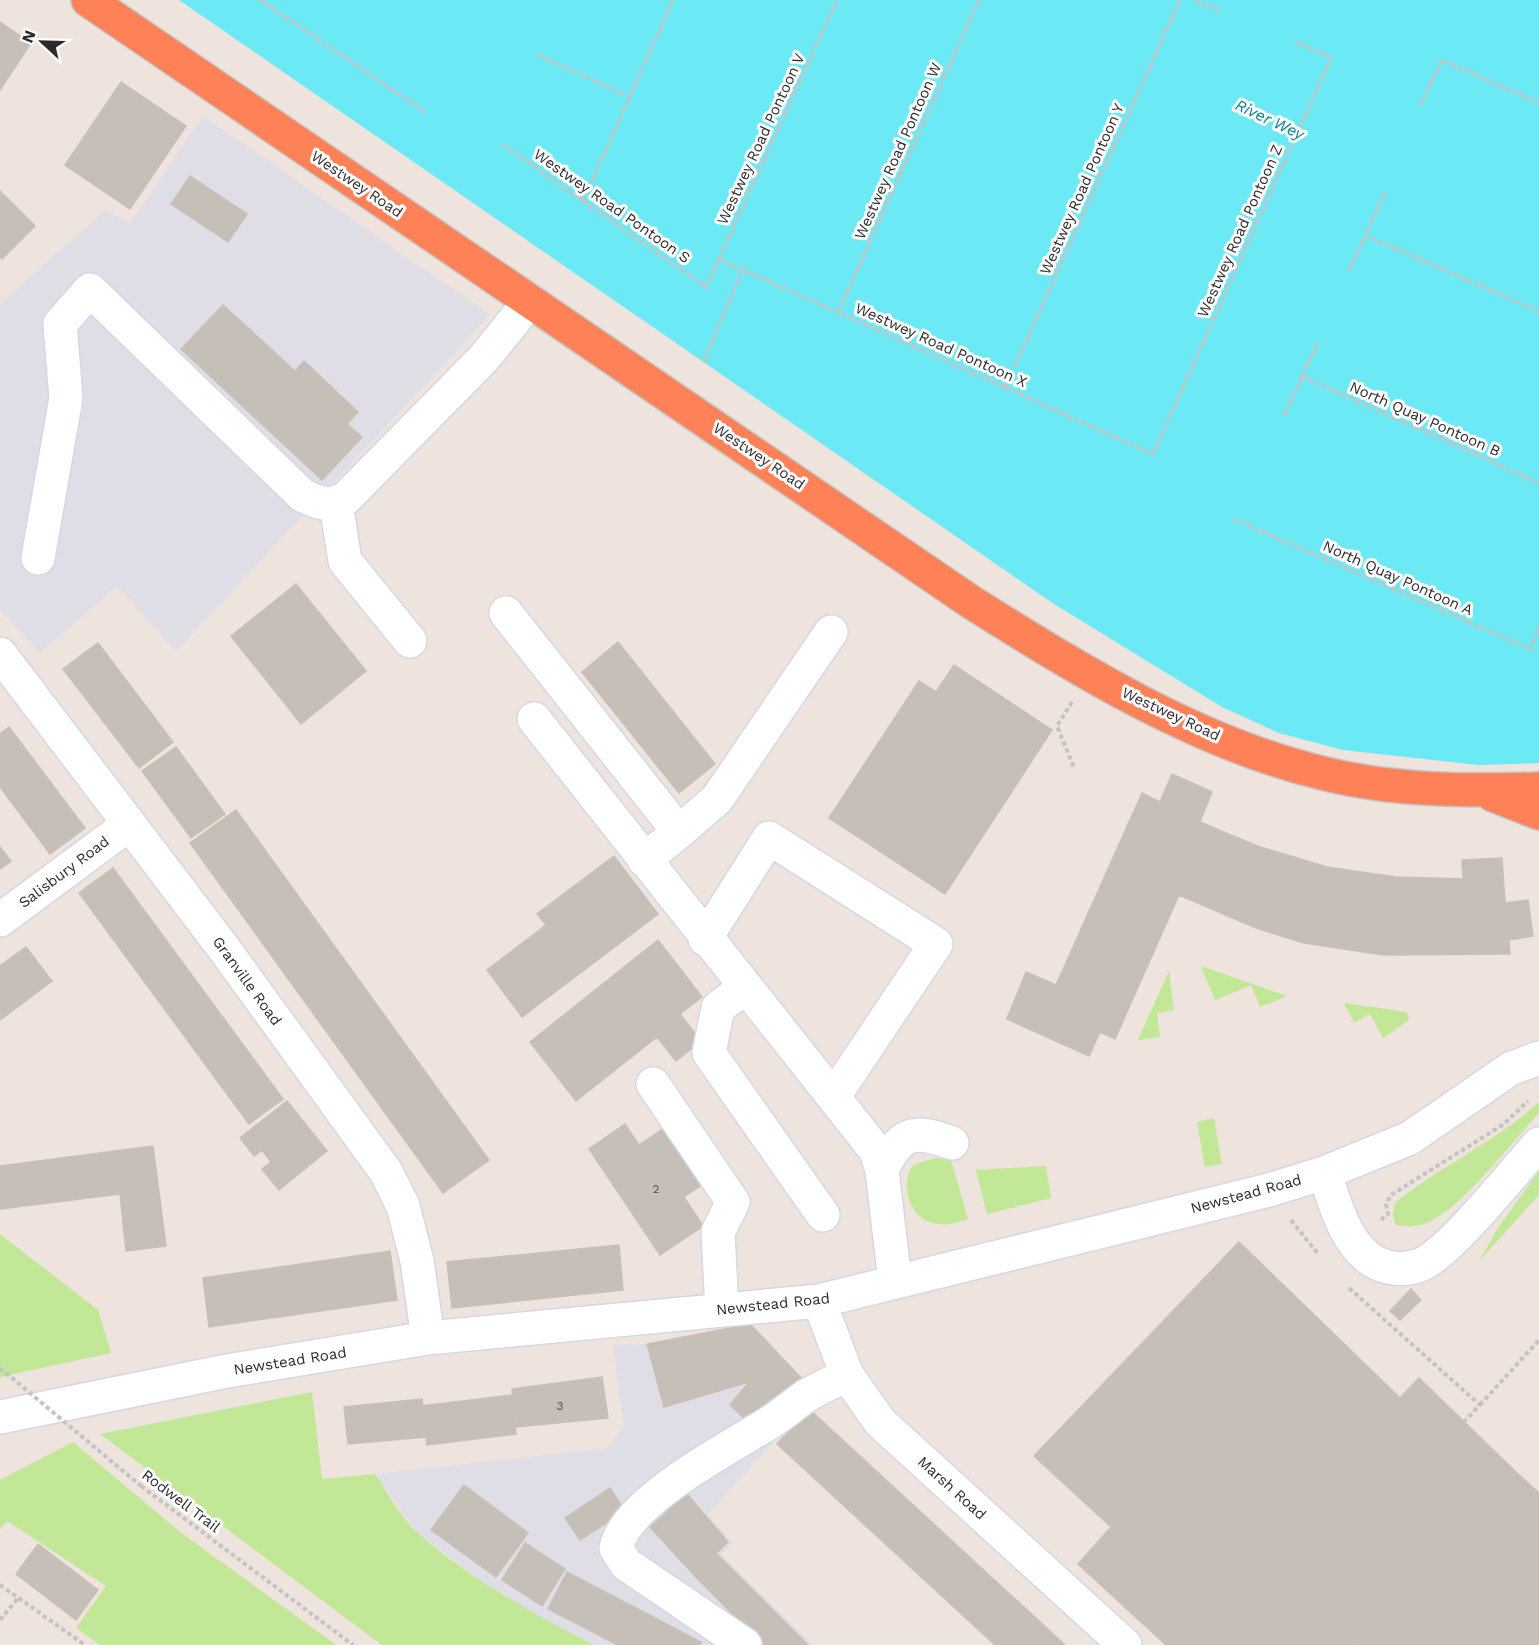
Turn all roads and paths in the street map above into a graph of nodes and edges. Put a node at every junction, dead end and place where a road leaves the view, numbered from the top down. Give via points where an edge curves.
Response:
1 (88, 0) edge
2 (260, 0) edge
3 (673, 0) edge
4 (837, 0) edge
5 (979, 0) edge
6 (1180, 0) edge
7 (1195, 0) edge
8 (1219, 11) dead end
9 (1292, 40) dead end
10 (538, 55) dead end
11 (630, 97) junction
12 (1539, 104) edge
13 (1420, 105) dead end
14 (425, 112) dead end
15 (503, 145) dead end
16 (1386, 190) dead end
17 (583, 201) junction
18 (1364, 235) junction
19 (719, 259) junction
20 (743, 269) junction
21 (1349, 271) dead end
22 (706, 287) joint
23 (530, 301) junction
24 (1539, 311) edge
25 (838, 312) junction
26 (1317, 342) dead end
27 (704, 360) dead end
28 (1301, 376) junction
29 (1005, 388) junction
30 (1284, 416) dead end
31 (1153, 454) joint
32 (1539, 483) edge
33 (336, 504) junction
34 (1234, 519) dead end
35 (38, 558) dead end
36 (506, 613) dead end
37 (1539, 627) edge
38 (831, 632) dead end
39 (411, 641) dead end
40 (0, 654) edge
41 (1073, 701) dead end
42 (534, 719) dead end
43 (1074, 768) dead end
44 (1539, 789) edge
45 (1483, 790) junction
46 (1539, 813) edge
47 (128, 825) junction
48 (679, 832) junction
49 (644, 860) junction
50 (0, 920) edge
51 (705, 939) junction
52 (745, 987) junction
53 (1539, 1036) edge
54 (1525, 1064) edge
55 (653, 1084) dead end
56 (834, 1096) junction
57 (1532, 1097) dead end
58 (952, 1143) dead end
59 (1539, 1144) edge
60 (882, 1170) junction
61 (1324, 1173) junction
62 (1269, 1190) junction
63 (823, 1215) dead end
64 (1354, 1242) junction
65 (895, 1282) junction
66 (1347, 1287) dead end
67 (819, 1301) junction
68 (722, 1310) junction
69 (428, 1338) junction
70 (1539, 1340) edge
71 (0, 1368) edge
72 (847, 1375) junction
73 (1480, 1405) junction
74 (0, 1417) edge
75 (1464, 1422) dead end
76 (0, 1585) edge
77 (18, 1598) junction
78 (0, 1620) edge
79 (85, 1645) edge
80 (353, 1645) edge
81 (745, 1645) edge
82 (1125, 1645) edge

1 - 23 highway, Westwey Road
2 - 14 path
3 - 11 path
4 - 19 path, Westwey Road Pontoon V
5 - 25 path, Westwey Road Pontoon W
6 - 29 path, Westwey Road Pontoon Y
7 - 8 path
9 - 31 path, Westwey Road Pontoon Z via 1331,58
10 - 11 path
11 - 17 path
12 - 13 path via 1442,60
15 - 17 path, Westwey Road Pontoon S
16 - 18 path
17 - 22 path, Westwey Road Pontoon S
18 - 21 path
18 - 24 path
19 - 20 path, Westwey Road Pontoon X
19 - 22 path, Westwey Road Pontoon V
20 - 25 path, Westwey Road Pontoon X
20 - 27 path
23 - 33 street via 484,358
23 - 45 highway, Westwey Road via 971,602 1036,643 1169,715 1281,762 1327,775 1378,783
25 - 29 path, Westwey Road Pontoon X
26 - 28 path
28 - 30 path
28 - 32 path, North Quay Pontoon B
29 - 31 path, Westwey Road Pontoon X
33 - 35 street via 316,502 302,495 90,290 60,324 66,398
33 - 39 street via 345,561
34 - 37 path, North Quay Pontoon A via 1530,649
36 - 48 street
38 - 48 street via 717,799
40 - 47 street, Granville Road
41 - 43 path via 1057,726
42 - 49 street
44 - 45 highway, Westwey Road
45 - 46 highway, Westwey Road
47 - 50 street, Salisbury Road
47 - 69 street, Granville Road via 225,950 386,1172 403,1206 417,1261
48 - 49 street
49 - 51 street
51 - 52 street
51 - 56 street via 769,838 936,944
52 - 56 street
52 - 63 street via 718,1008 709,1053
53 - 54 street, Newstead Road
54 - 61 street, Newstead Road via 1410,1138
55 - 68 street via 733,1202 718,1232
56 - 60 street via 876,1151
57 - 64 path via 1504,1124 1391,1195 1386,1204 1388,1214
58 - 60 street via 927,1134 910,1136 893,1150
59 - 64 street via 1451,1241 1421,1265 1379,1265
60 - 65 street
61 - 62 street, Newstead Road
61 - 64 street via 1344,1228
62 - 64 path via 1326,1264
62 - 65 street, Newstead Road
65 - 67 street, Newstead Road
66 - 73 path
67 - 68 street, Newstead Road
67 - 72 street, Marsh Road
68 - 69 street, Newstead Road
69 - 74 street, Newstead Road via 227,1371
70 - 73 path
71 - 80 path, Rodwell Trail, bridge via 141,1486
72 - 81 street via 807,1395 681,1477 618,1535 616,1548 626,1564
72 - 82 street, Marsh Road via 880,1422
73 - 75 path
76 - 77 path
77 - 78 path
77 - 79 path

